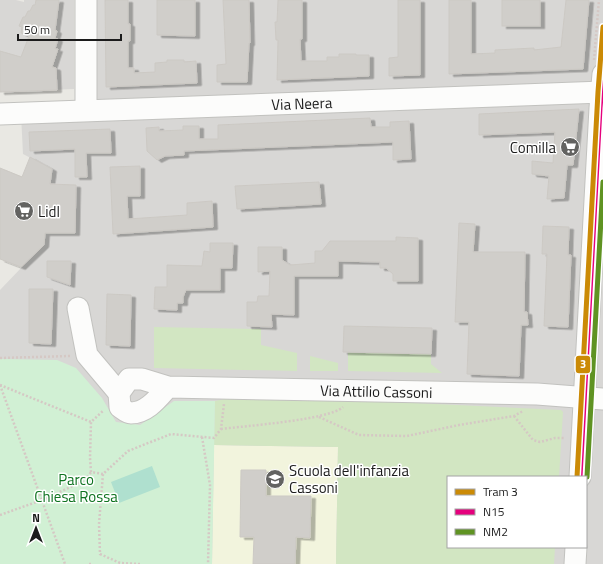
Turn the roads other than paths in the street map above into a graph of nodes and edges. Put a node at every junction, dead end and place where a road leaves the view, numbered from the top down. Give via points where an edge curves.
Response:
1 (86, 0) edge
2 (600, 80) edge
3 (86, 110) junction
4 (0, 114) edge
5 (78, 308) dead end
6 (168, 387) junction
7 (594, 398) edge
8 (119, 400) junction
9 (580, 476) edge
10 (576, 548) edge
11 (575, 564) edge

1 - 3 street
2 - 3 street, Via Neera
2 - 7 street
3 - 4 street, Via Neera
5 - 8 street via 86,355
6 - 7 street, Via Attilio Cassoni via 530,394
6 - 8 street, Via Attilio Cassoni via 142,380 129,380
6 - 8 street via 142,411 130,413
7 - 9 street
10 - 11 street

